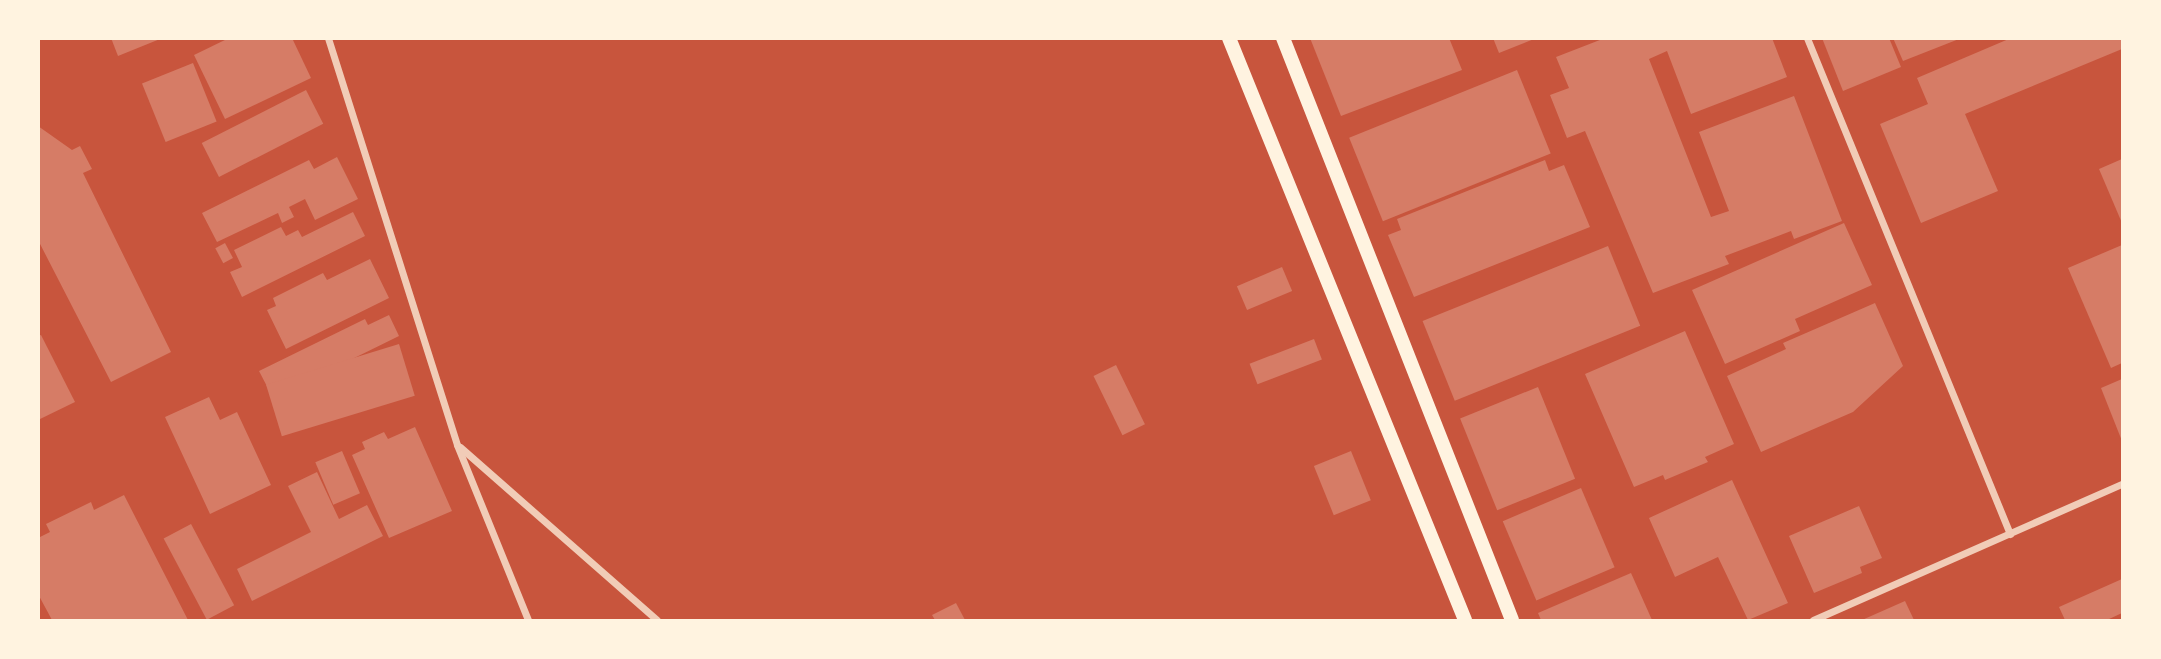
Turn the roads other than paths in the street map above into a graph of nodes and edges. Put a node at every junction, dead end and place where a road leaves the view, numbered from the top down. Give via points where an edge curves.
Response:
1 (328, 38) edge
2 (1229, 38) edge
3 (1283, 38) edge
4 (1807, 38) edge
5 (457, 445) junction
6 (2123, 484) edge
7 (2010, 534) junction
8 (528, 621) edge
9 (657, 621) edge
10 (1465, 621) edge
11 (1512, 621) edge
12 (1812, 621) edge

1 - 5 street
2 - 10 main road
3 - 11 main road
4 - 7 street
5 - 8 street
5 - 9 street
6 - 7 street
7 - 12 street

